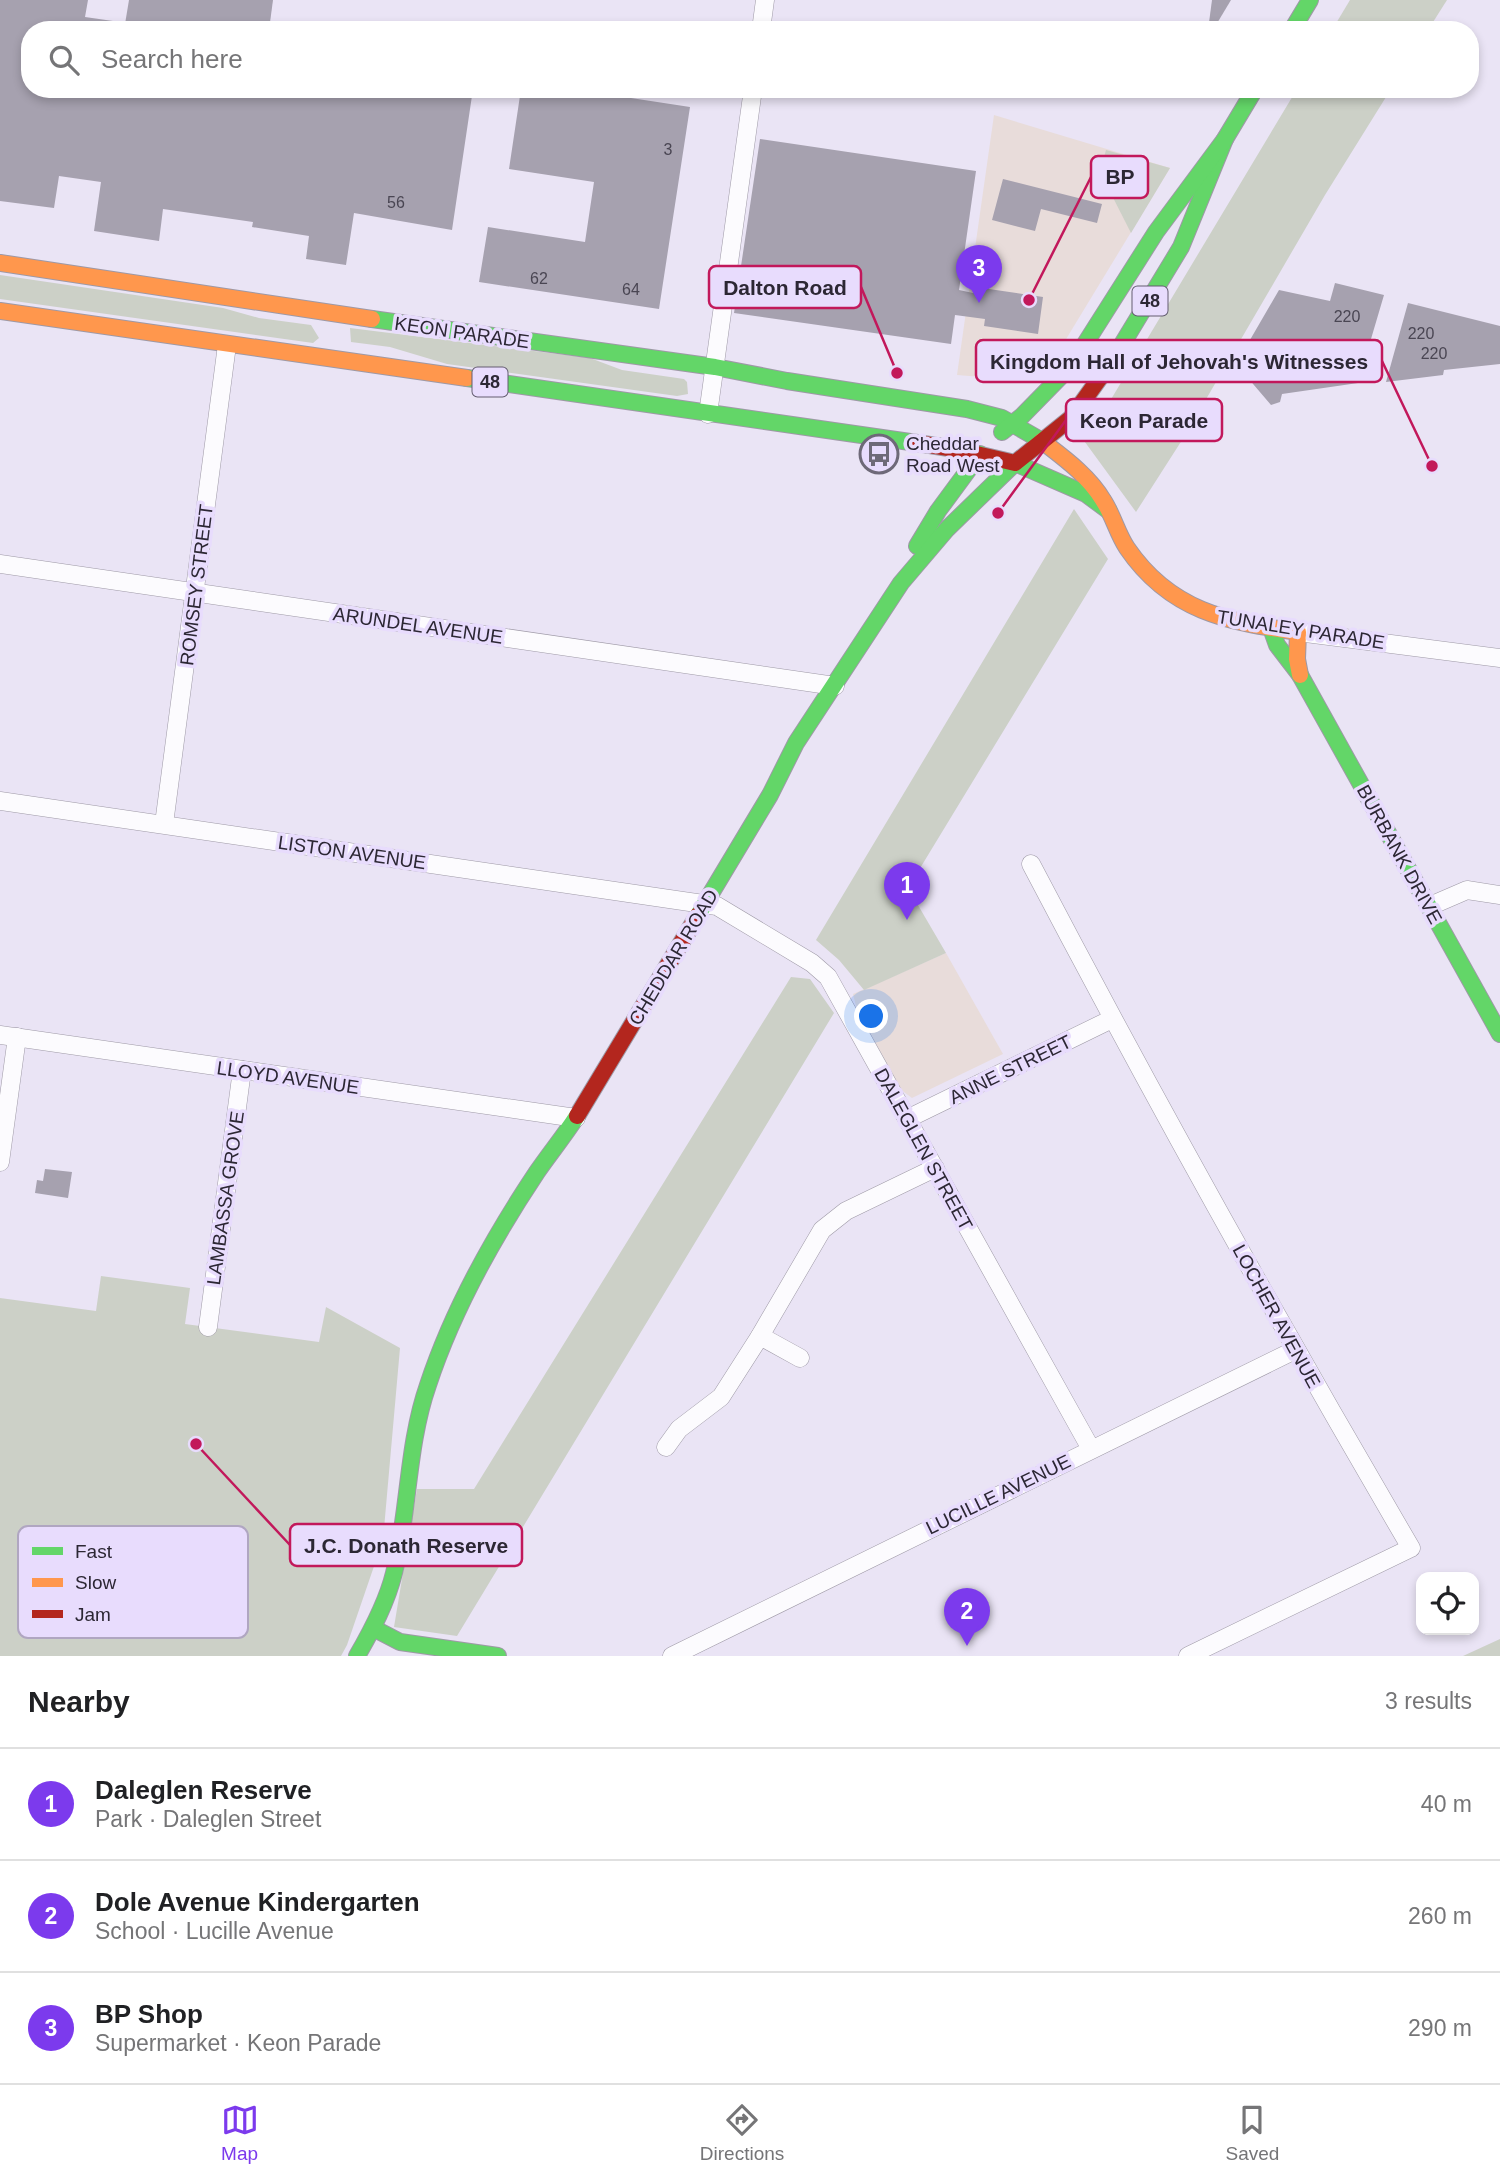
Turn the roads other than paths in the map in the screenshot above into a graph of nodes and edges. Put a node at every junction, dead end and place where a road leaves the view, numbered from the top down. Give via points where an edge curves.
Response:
1 (765, 0) edge
2 (1310, 0) edge
3 (762, 21) edge
4 (1297, 21) edge
5 (752, 98) edge
6 (1250, 98) edge
7 (1225, 139) junction
8 (0, 263) edge
9 (0, 311) edge
10 (341, 326) junction
11 (227, 345) junction
12 (336, 360) junction
13 (715, 367) junction
14 (708, 414) junction
15 (1014, 423) junction
16 (1042, 441) junction
17 (980, 454) junction
18 (1015, 463) junction
19 (1109, 511) junction
20 (0, 564) edge
21 (901, 583) junction
22 (195, 592) junction
23 (1271, 628) junction
24 (1298, 632) junction
25 (1500, 658) edge
26 (1300, 675) junction
27 (835, 686) junction
28 (0, 801) edge
29 (164, 824) junction
30 (1031, 864) dead end
31 (1500, 895) edge
32 (705, 904) junction
33 (1430, 906) junction
34 (1112, 1018) junction
35 (1500, 1034) edge
36 (8, 1036) edge
37 (242, 1070) junction
38 (576, 1118) junction
39 (907, 1119) junction
40 (0, 1162) edge
41 (935, 1168) junction
42 (538, 1201) dead end
43 (517, 1233) dead end
44 (208, 1327) dead end
45 (446, 1336) junction
46 (761, 1336) junction
47 (1295, 1350) junction
48 (800, 1358) dead end
49 (666, 1447) dead end
50 (1091, 1448) junction
51 (373, 1628) junction
52 (702, 1649) edge
53 (357, 1656) edge
54 (498, 1656) edge
55 (672, 1656) edge
56 (1188, 1656) edge

1 - 3 street
2 - 4 main road
5 - 13 street
6 - 7 main road, 48
7 - 15 main road, 48 via 1156,232 1071,366
7 - 16 main road, 48 via 1181,247 1121,348 1078,410
8 - 10 main road, KEON PARADE
9 - 11 main road, 48
10 - 12 main road
10 - 13 main road, KEON PARADE
11 - 12 main road, 48
11 - 22 street, ROMSEY STREET
12 - 14 main road, 48
13 - 14 street
13 - 15 main road, KEON PARADE via 967,409
14 - 17 main road, 48
15 - 16 main road, KEON PARADE
15 - 17 main road, CHEDDAR ROAD
16 - 18 main road, 48
16 - 19 main road, TUNALEY PARADE via 1091,485
17 - 18 main road, 48
17 - 21 main road, CHEDDAR ROAD via 937,511
18 - 19 main road, TUNALEY PARADE via 1086,494
18 - 21 main road, CHEDDAR ROAD via 947,529
19 - 23 main road, TUNALEY PARADE via 1129,550 1167,591 1212,616
20 - 22 street, ARUNDEL AVENUE
21 - 27 main road, CHEDDAR ROAD
22 - 27 street, ARUNDEL AVENUE
22 - 29 street, ROMSEY STREET
23 - 24 main road, TUNALEY PARADE
23 - 26 main road, BURBANK DRIVE via 1277,645
24 - 25 street, TUNALEY PARADE
24 - 26 main road, BURBANK DRIVE
26 - 33 main road, BURBANK DRIVE
27 - 32 main road, CHEDDAR ROAD via 807,750 770,795
28 - 29 street, LISTON AVENUE
29 - 32 street, LISTON AVENUE
30 - 34 street, LOCHER AVENUE
31 - 33 street via 1467,890
32 - 38 main road, CHEDDAR ROAD
32 - 39 street, DALEGLEN STREET via 722,909 828,977
33 - 35 main road, BURBANK DRIVE
34 - 39 street, ANNE STREET
34 - 47 street, LOCHER AVENUE
36 - 37 street, LLOYD AVENUE
36 - 40 street
37 - 38 street, LLOYD AVENUE
37 - 44 street, LAMBASSA GROVE
38 - 42 main road, CHEDDAR ROAD
38 - 45 main road, CHEDDAR ROAD via 537,1172 467,1289
39 - 41 street, DALEGLEN STREET
41 - 46 street via 846,1211 822,1230
41 - 50 street, DALEGLEN STREET
43 - 45 main road, CHEDDAR ROAD via 477,1298
45 - 51 main road, CHEDDAR ROAD via 419,1419 393,1577
46 - 48 street
46 - 49 street via 721,1397 679,1429
47 - 50 street, LUCILLE AVENUE
47 - 56 street, LOCHER AVENUE via 1411,1548
50 - 52 street, LUCILLE AVENUE
51 - 53 main road, CHEDDAR ROAD
51 - 54 main road via 400,1642
52 - 55 street, LUCILLE AVENUE

